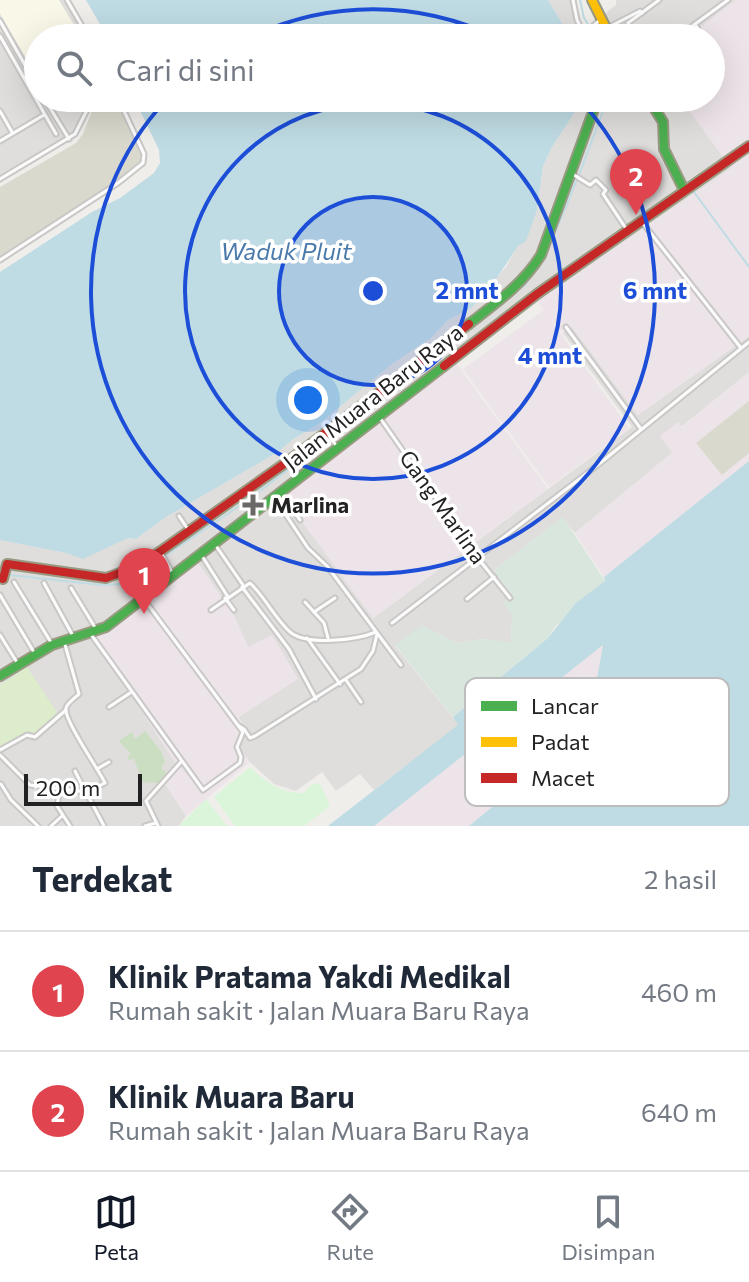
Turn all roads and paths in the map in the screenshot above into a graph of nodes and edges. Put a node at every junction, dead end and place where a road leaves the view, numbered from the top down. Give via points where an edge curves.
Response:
1 (67, 0) edge
2 (573, 0) edge
3 (592, 0) edge
4 (659, 0) edge
5 (728, 0) edge
6 (642, 13) junction
7 (0, 21) edge
8 (598, 22) joint
9 (81, 24) edge
10 (579, 24) edge
11 (600, 24) edge
12 (615, 24) edge
13 (629, 24) edge
14 (695, 24) edge
15 (0, 36) edge
16 (2, 42) edge
17 (24, 63) edge
18 (24, 80) edge
19 (0, 111) edge
20 (42, 112) edge
21 (52, 112) edge
22 (87, 112) edge
23 (124, 112) edge
24 (593, 112) edge
25 (657, 112) edge
26 (44, 115) junction
27 (13, 134) junction
28 (56, 134) dead end
29 (67, 140) junction
30 (0, 141) edge
31 (749, 146) edge
32 (571, 173) junction
33 (0, 179) edge
34 (684, 190) junction
35 (641, 220) junction
36 (627, 230) junction
37 (0, 260) edge
38 (566, 327) dead end
39 (749, 342) edge
40 (741, 348) junction
41 (378, 415) junction
42 (641, 429) junction
43 (327, 432) junction
44 (337, 447) junction
45 (277, 495) junction
46 (179, 516) dead end
47 (300, 520) dead end
48 (189, 531) junction
49 (214, 543) junction
50 (160, 551) junction
51 (199, 553) junction
52 (477, 557) junction
53 (3, 570) edge
54 (173, 574) junction
55 (494, 577) junction
56 (14, 582) dead end
57 (44, 583) dead end
58 (243, 586) junction
59 (71, 588) dead end
60 (0, 595) edge
61 (142, 598) junction
62 (226, 598) junction
63 (335, 598) dead end
64 (510, 598) dead end
65 (467, 599) dead end
66 (305, 602) dead end
67 (211, 610) dead end
68 (234, 610) dead end
69 (314, 612) junction
70 (392, 623) dead end
71 (93, 632) junction
72 (376, 633) junction
73 (0, 635) edge
74 (74, 638) junction
75 (307, 638) junction
76 (329, 640) junction
77 (64, 641) junction
78 (52, 645) junction
79 (35, 654) junction
80 (18, 664) junction
81 (401, 665) dead end
82 (0, 676) edge
83 (346, 680) junction
84 (340, 684) junction
85 (130, 693) junction
86 (78, 695) junction
87 (83, 699) dead end
88 (316, 699) junction
89 (361, 702) dead end
90 (109, 707) dead end
91 (66, 710) junction
92 (239, 726) junction
93 (0, 752) edge
94 (181, 761) junction
95 (109, 762) dead end
96 (97, 769) junction
97 (75, 771) dead end
98 (0, 784) edge
99 (60, 788) junction
100 (86, 792) junction
101 (62, 816) junction
102 (157, 824) edge
103 (38, 826) edge
104 (51, 826) edge
105 (70, 826) edge
106 (104, 826) edge
107 (145, 826) edge

1 - 9 street
2 - 10 street
3 - 8 street
4 - 6 street
5 - 14 street
6 - 12 street
6 - 13 street
7 - 17 street
8 - 11 street
15 - 16 street
16 - 18 street
19 - 27 street
20 - 26 street
21 - 29 street
22 - 29 street
23 - 37 street via 144,154 143,163
24 - 32 street
25 - 34 street via 663,122 664,149
26 - 27 street
26 - 28 street
27 - 30 street
29 - 33 street
31 - 34 street, Jalan Muara Baru Raya
32 - 36 street via 590,185 596,180 606,190 603,194
32 - 43 street via 541,255 520,282
34 - 35 street, Jalan Muara Baru Raya
35 - 36 street, Jalan Muara Baru Raya
35 - 40 street
36 - 41 street, Jalan Muara Baru Raya
38 - 42 street
39 - 40 street
40 - 42 street
41 - 44 street, Jalan Muara Baru Raya
41 - 52 street, Gang Marlina
42 - 52 street
43 - 44 street
43 - 48 street
44 - 45 street, Jalan Muara Baru Raya
45 - 47 street
45 - 49 street, Jalan Muara Baru Raya
45 - 72 street via 308,548
46 - 48 street
48 - 50 street
49 - 51 street, Jalan Muara Baru Raya
49 - 58 street
50 - 53 street via 129,571 106,578
50 - 54 street
51 - 54 street, Jalan Muara Baru Raya
51 - 62 street
52 - 55 street, Gang Marlina
52 - 70 street
54 - 61 street, Jalan Muara Baru Raya
55 - 64 street, Gang Marlina
55 - 65 street
56 - 78 street
57 - 74 street
58 - 62 street
58 - 75 street via 252,584 293,635
58 - 88 street via 289,649
59 - 71 street
60 - 79 street
61 - 71 street, Jalan Muara Baru Raya
61 - 92 street
62 - 67 street
62 - 68 street
63 - 69 street
66 - 69 street
69 - 76 street
71 - 74 street, Jalan Muara Baru Raya
71 - 85 street
72 - 76 street
72 - 81 street
72 - 83 street via 373,651
73 - 80 street
74 - 77 street, Jalan Muara Baru Raya
75 - 76 street
75 - 84 street
77 - 78 street, Jalan Muara Baru Raya
77 - 86 street
78 - 79 street, Jalan Muara Baru Raya
79 - 80 street, Jalan Muara Baru Raya
80 - 82 street, Jalan Muara Baru Raya
83 - 84 street
83 - 89 street
84 - 88 street
85 - 90 street
85 - 94 street
86 - 87 street
86 - 91 street
88 - 92 street via 250,738
91 - 93 street via 35,737 27,735
91 - 96 street
92 - 94 street via 241,760 203,790
93 - 99 street via 28,784
94 - 102 street via 146,801
95 - 96 street
96 - 100 street via 105,783
97 - 100 street
98 - 103 street
99 - 100 street
99 - 101 street via 57,806
100 - 106 street
101 - 104 street
101 - 105 street
102 - 107 street

